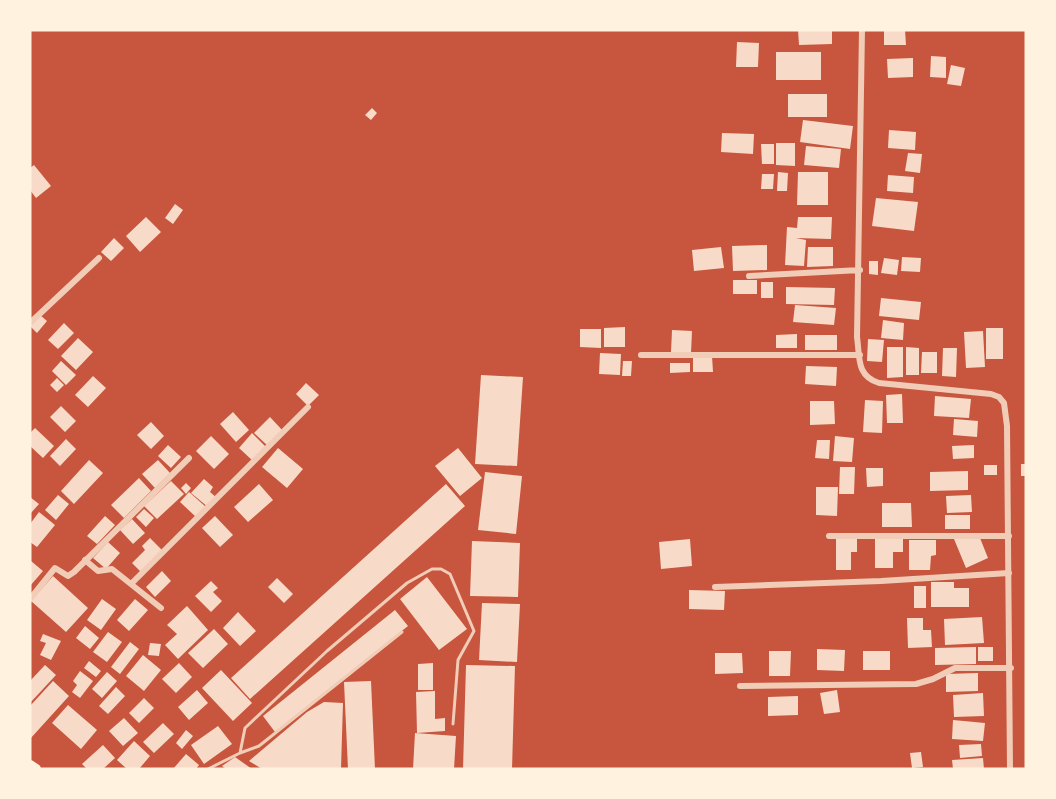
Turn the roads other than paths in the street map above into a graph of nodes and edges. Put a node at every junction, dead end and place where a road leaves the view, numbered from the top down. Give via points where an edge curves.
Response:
1 (862, 30) edge
2 (99, 258) dead end
3 (860, 270) junction
4 (749, 276) dead end
5 (30, 323) edge
6 (641, 355) dead end
7 (860, 355) junction
8 (308, 407) dead end
9 (189, 458) dead end
10 (829, 536) dead end
11 (1009, 536) junction
12 (85, 560) junction
13 (1009, 573) junction
14 (131, 584) junction
15 (715, 587) dead end
16 (30, 599) edge
17 (161, 608) dead end
18 (402, 632) dead end
19 (1011, 668) junction
20 (740, 686) dead end
21 (453, 724) dead end
22 (240, 753) junction
23 (30, 765) edge
24 (36, 769) edge
25 (208, 769) edge
26 (1010, 769) edge

1 - 3 street
2 - 5 street
3 - 4 street
3 - 7 street
6 - 7 street
7 - 11 street via 860,368 872,380 984,393 1001,399 1007,426
8 - 14 street
9 - 12 street
10 - 11 street
11 - 13 street
12 - 14 street via 98,571 112,569
12 - 16 street via 70,575 54,568
13 - 15 street
13 - 19 street
14 - 17 street
18 - 22 lane via 259,746
19 - 20 street via 955,668 916,684
19 - 26 street
21 - 22 lane via 458,660 474,631 450,574 441,568 407,583 327,651 245,728
22 - 25 lane
23 - 24 highway

